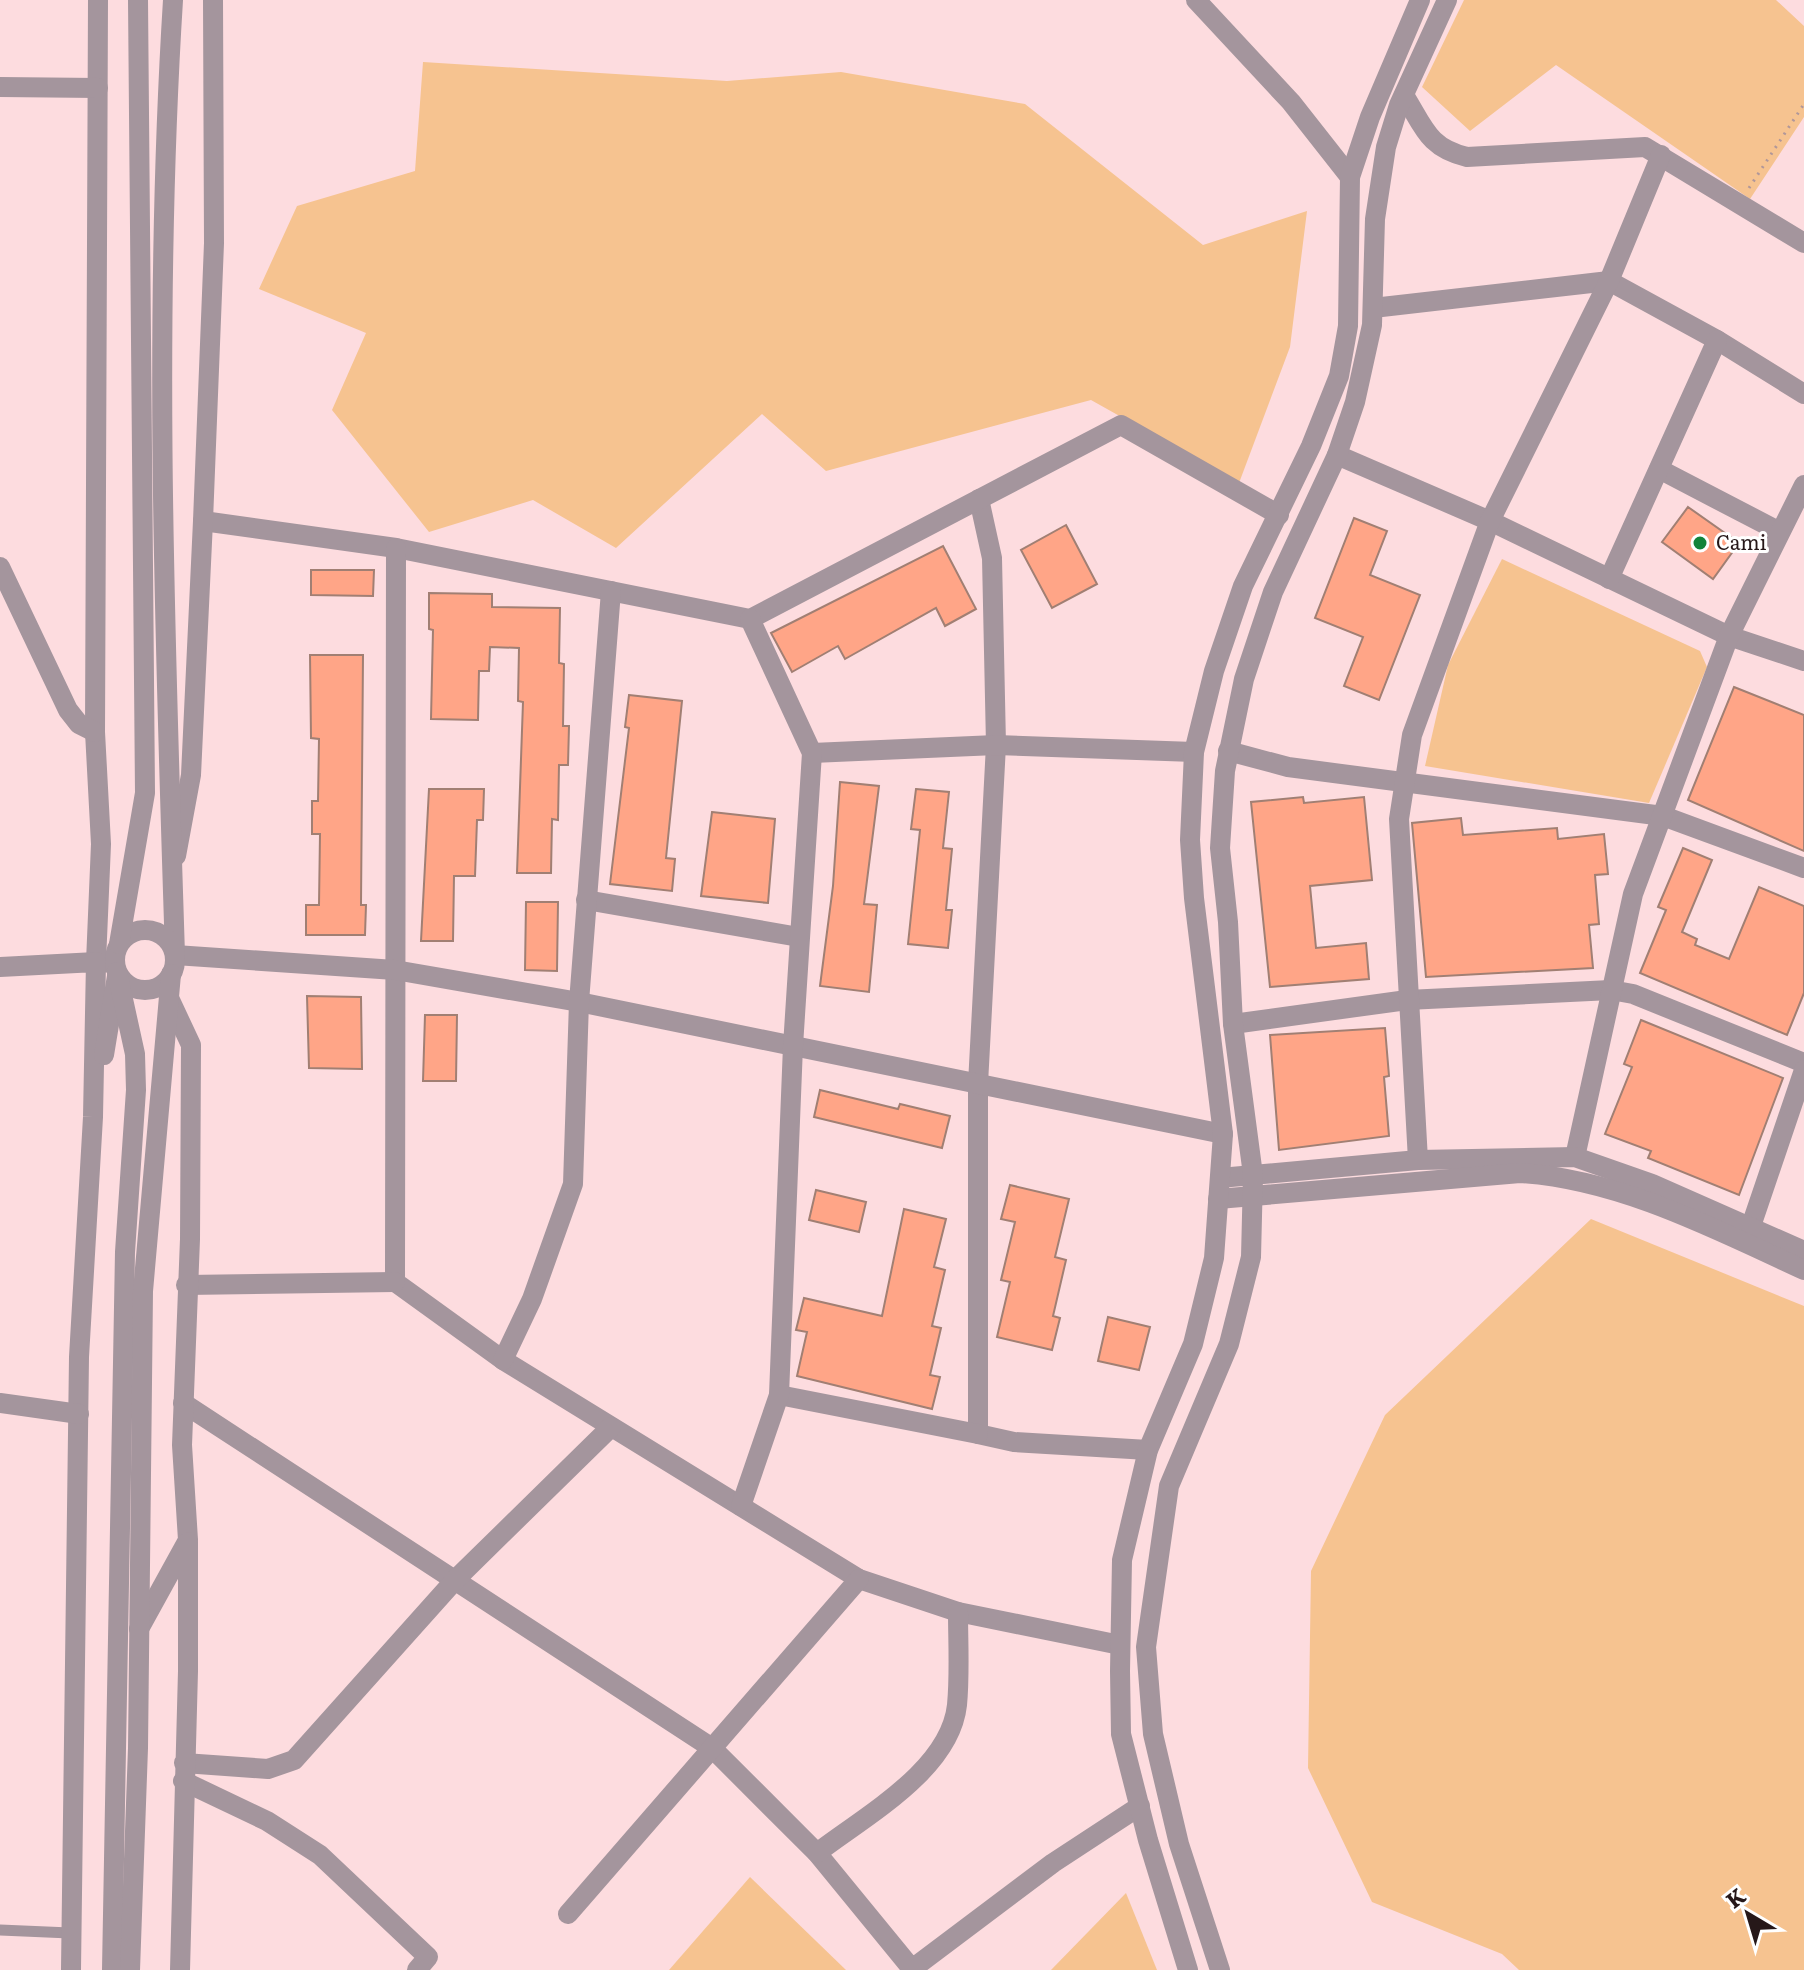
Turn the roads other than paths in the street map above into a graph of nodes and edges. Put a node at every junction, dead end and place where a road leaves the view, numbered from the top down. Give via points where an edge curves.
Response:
1 (98, 0) edge
2 (138, 0) edge
3 (173, 0) edge
4 (213, 0) edge
5 (1196, 0) edge
6 (1420, 0) edge
7 (1447, 0) edge
8 (0, 87) edge
9 (98, 88) junction
10 (1404, 95) junction
11 (1661, 155) junction
12 (1350, 177) junction
13 (1804, 243) edge
14 (1609, 281) junction
15 (1373, 308) junction
16 (1717, 340) junction
17 (1804, 394) edge
18 (1337, 455) junction
19 (1659, 469) junction
20 (1804, 485) edge
21 (979, 499) junction
22 (1279, 515) junction
23 (203, 521) junction
24 (1490, 521) junction
25 (1780, 532) junction
26 (396, 548) junction
27 (0, 567) edge
28 (1609, 579) junction
29 (611, 591) junction
30 (750, 619) junction
31 (1729, 636) junction
32 (1804, 661) edge
33 (95, 732) junction
34 (996, 745) junction
35 (1228, 751) junction
36 (1194, 752) junction
37 (812, 753) junction
38 (1404, 782) junction
39 (1663, 816) junction
40 (101, 844) junction
41 (1804, 868) edge
42 (172, 876) junction
43 (586, 900) junction
44 (799, 937) junction
45 (112, 960) junction
46 (173, 964) junction
47 (0, 967) edge
48 (395, 970) junction
49 (1611, 990) junction
50 (169, 998) junction
51 (1407, 1000) junction
52 (579, 1002) junction
53 (1233, 1024) junction
54 (793, 1046) junction
55 (1804, 1063) edge
56 (1804, 1070) edge
57 (978, 1084) junction
58 (1223, 1134) junction
59 (1575, 1157) junction
60 (1418, 1160) junction
61 (1253, 1175) junction
62 (1220, 1178) junction
63 (1252, 1197) junction
64 (1218, 1199) junction
65 (1750, 1229) junction
66 (1804, 1251) edge
67 (1804, 1270) edge
68 (395, 1282) junction
69 (186, 1285) junction
70 (503, 1360) junction
71 (779, 1395) junction
72 (0, 1403) edge
73 (183, 1403) junction
74 (79, 1414) junction
75 (611, 1427) junction
76 (978, 1434) junction
77 (1148, 1450) junction
78 (741, 1506) junction
79 (188, 1540) junction
80 (859, 1579) junction
81 (455, 1580) junction
82 (958, 1612) junction
83 (139, 1629) junction
84 (1120, 1645) junction
85 (712, 1748) junction
86 (184, 1772) junction
87 (1140, 1806) junction
88 (817, 1853) junction
89 (568, 1914) dead end
90 (0, 1930) edge
91 (70, 1933) junction
92 (71, 1970) edge
93 (112, 1970) edge
94 (130, 1970) edge
95 (180, 1970) edge
96 (417, 1970) edge
97 (1188, 1970) edge
98 (1220, 1970) edge

1 - 9 street
2 - 45 street via 145,793
3 - 42 street via 162,360
4 - 23 street via 214,243
5 - 12 street via 1291,102
6 - 12 street
7 - 10 street
8 - 9 street
9 - 33 street
10 - 11 street via 1444,152 1467,157 1628,146
10 - 15 street via 1386,147 1375,219
11 - 13 street
11 - 14 street
12 - 22 street via 1348,326 1339,376
14 - 15 street
14 - 16 street
14 - 24 street
15 - 18 street via 1355,402
16 - 17 street
16 - 19 street
18 - 24 street
18 - 35 street via 1273,592 1244,679
19 - 25 street
19 - 28 street
20 - 25 street
21 - 22 street via 1121,425
21 - 30 street
21 - 34 street via 992,558
22 - 36 street via 1243,586
23 - 26 street
23 - 42 street via 191,775
24 - 28 street
24 - 38 street via 1412,735
25 - 31 street
26 - 29 street
26 - 48 street
27 - 33 street via 68,710
28 - 31 street
29 - 30 street
29 - 43 street
30 - 37 street
31 - 32 street
31 - 39 street
33 - 40 street
34 - 36 street
34 - 37 street
34 - 57 street
35 - 38 street via 1288,767
35 - 53 street via 1220,848
36 - 58 street via 1194,898
37 - 44 street
38 - 39 street
38 - 51 street via 1399,819
39 - 41 street
39 - 49 street via 1633,894
40 - 45 street
40 - 45 street
42 - 46 street
43 - 44 street
43 - 52 street
44 - 54 street
45 - 46 street via 130,986 149,990 166,981
45 - 46 street via 135,931 145,929 164,937
45 - 47 street
45 - 74 street via 93,1117
45 - 93 street via 135,1054 136,1090 125,1252
46 - 48 street
46 - 50 street
48 - 52 street
48 - 68 street
49 - 51 street
49 - 55 street via 1633,994
49 - 59 street
50 - 69 street via 191,1045
50 - 83 street via 143,1291
51 - 53 street
51 - 60 street
52 - 54 street
52 - 70 street via 573,1184 532,1299
53 - 61 street
54 - 57 street
54 - 71 street
56 - 65 street
57 - 58 street
57 - 76 street
58 - 62 street
59 - 60 street
59 - 65 street via 1652,1184
60 - 61 street
61 - 62 street
61 - 63 street
62 - 64 street
63 - 64 street
63 - 67 street via 1520,1173 1565,1176 1734,1238
63 - 98 street via 1251,1257 1229,1344 1169,1486 1146,1647 1153,1734 1179,1844
64 - 77 street via 1214,1258 1193,1344
65 - 66 street
68 - 69 street
68 - 70 street
69 - 73 street
70 - 75 street
71 - 76 street
71 - 78 street
72 - 74 street
73 - 79 street
73 - 81 street
74 - 91 street
75 - 78 street
75 - 81 street
76 - 77 street via 1014,1442
77 - 84 street via 1122,1560
78 - 80 street
79 - 83 street
79 - 86 street
80 - 82 street
80 - 85 street
81 - 85 street
81 - 86 street via 294,1760 268,1769
82 - 84 street
82 - 88 street via 957,1706 942,1747 912,1780
83 - 94 street
84 - 87 street via 1121,1734
85 - 88 street
85 - 89 street
86 - 95 street
86 - 96 street via 320,1855 428,1957
87 - 88 street via 1053,1863 912,1969
87 - 97 street
90 - 91 lane
91 - 92 street

